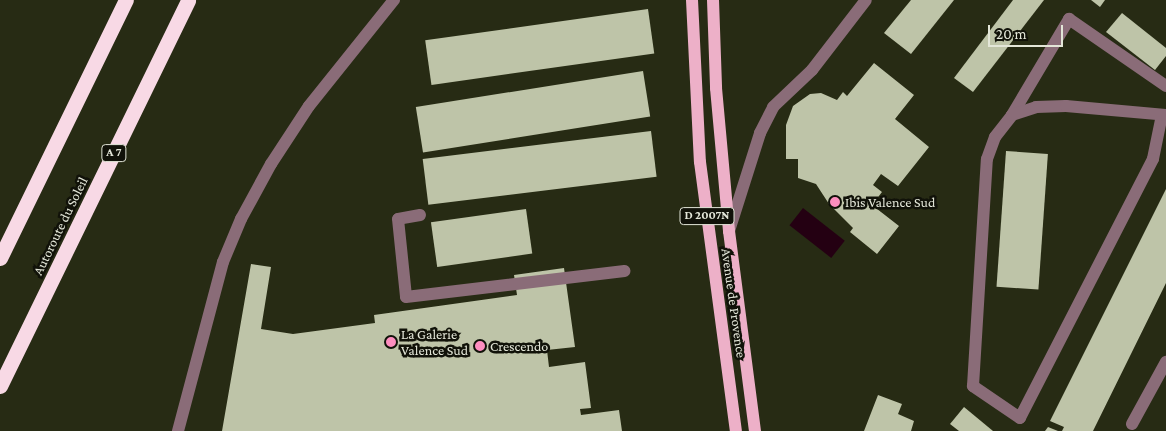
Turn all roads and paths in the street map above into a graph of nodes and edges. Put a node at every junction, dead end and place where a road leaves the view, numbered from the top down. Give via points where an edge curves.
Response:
1 (126, 0) edge
2 (188, 0) edge
3 (394, 0) edge
4 (692, 0) edge
5 (713, 0) edge
6 (866, 0) edge
7 (1166, 86) edge
8 (1164, 115) edge
9 (1012, 116) junction
10 (420, 215) dead end
11 (729, 231) junction
12 (0, 258) edge
13 (624, 271) dead end
14 (1166, 362) edge
15 (0, 386) edge
16 (1132, 424) dead end
17 (178, 431) edge
18 (736, 431) edge
19 (755, 431) edge

1 - 12 highway
2 - 15 highway, Autoroute du Soleil / A 7
3 - 17 lane via 309,106 270,164 241,219 223,262
4 - 18 main road, Avenue de Provence / D 2007N via 700,162
5 - 11 main road, Avenue de Provence / D 2007N via 716,88
6 - 11 lane via 812,70 774,107 760,133
7 - 9 lane via 1069,19
8 - 9 lane via 1066,106 1036,107
8 - 9 lane via 1153,159 1020,418 973,386 987,159 995,137
10 - 13 lane via 398,218 406,297
11 - 19 main road, Avenue de Provence / D 2007N
14 - 16 lane

